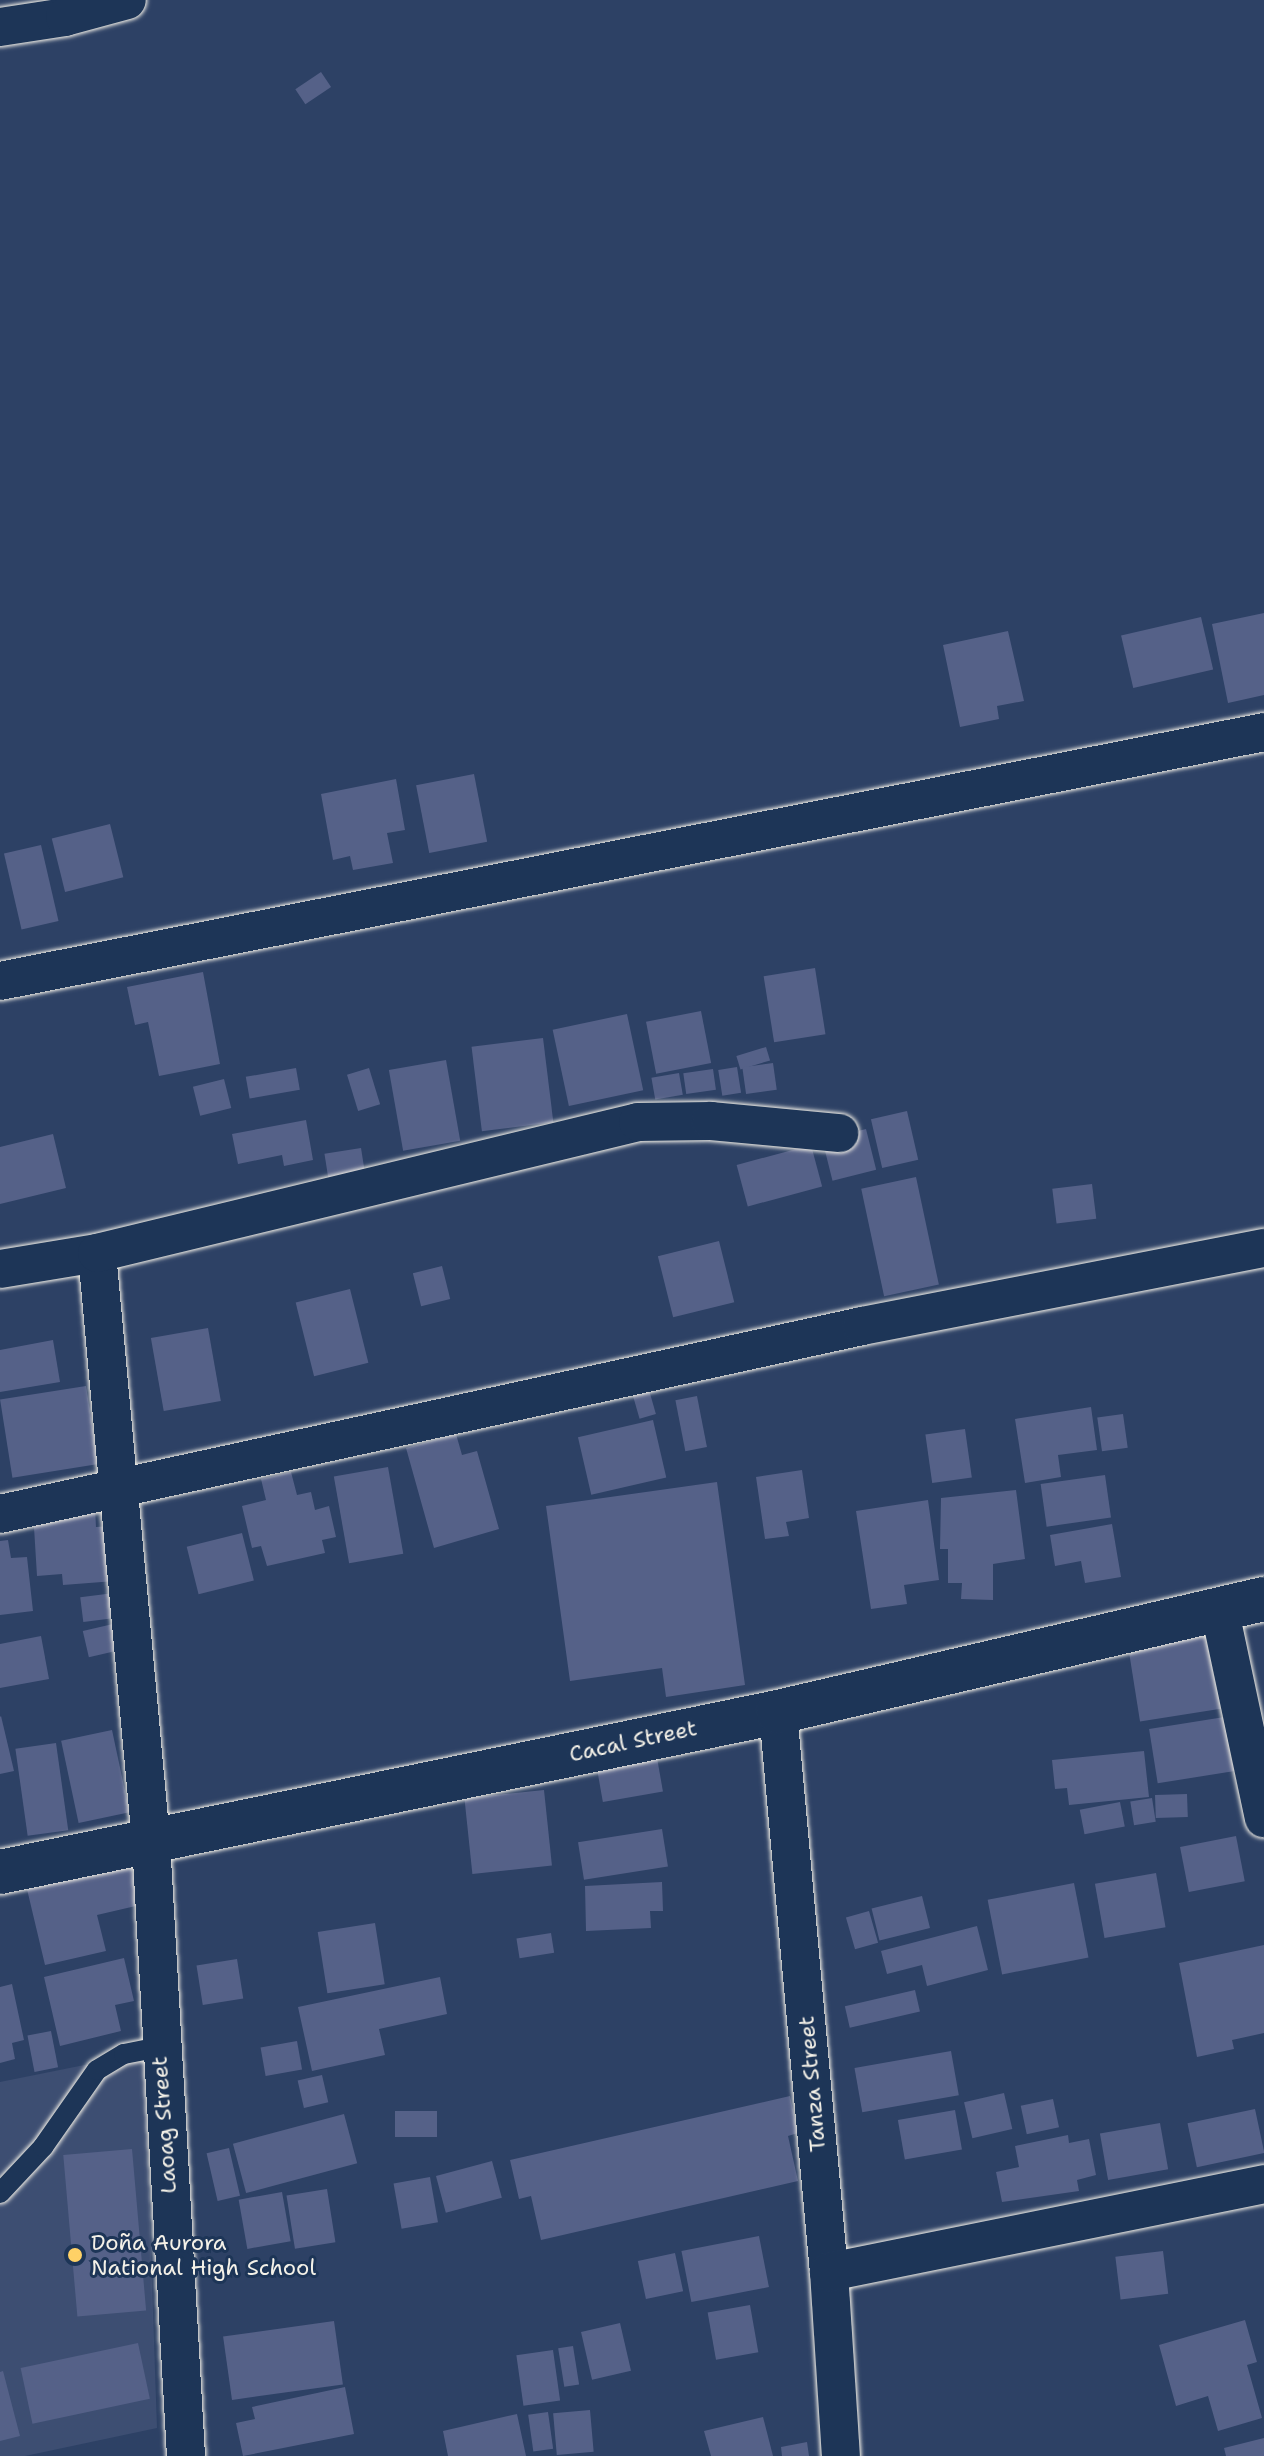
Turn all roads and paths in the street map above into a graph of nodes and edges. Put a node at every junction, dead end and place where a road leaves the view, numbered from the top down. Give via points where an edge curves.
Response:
1 (127, 0) edge
2 (0, 27) edge
3 (1264, 732) edge
4 (0, 981) edge
5 (839, 1133) dead end
6 (1264, 1248) edge
7 (97, 1253) junction
8 (0, 1269) edge
9 (116, 1491) junction
10 (0, 1514) edge
11 (1264, 1599) edge
12 (1219, 1607) junction
13 (778, 1712) junction
14 (1264, 1818) edge
15 (151, 1841) junction
16 (0, 1872) edge
17 (160, 2047) junction
18 (1264, 2184) edge
19 (0, 2193) edge
20 (829, 2272) junction
21 (186, 2456) edge
22 (841, 2456) edge

1 - 2 street
3 - 4 street
5 - 7 street via 711,1121 638,1122
6 - 9 street via 862,1326
7 - 8 street
7 - 9 street, Laoag Street
9 - 10 street
9 - 15 street, Laoag Street
11 - 12 street, Cacal Street
12 - 13 street, Cacal Street
12 - 14 street
13 - 15 street, Cacal Street
13 - 20 street, Tanza Street
15 - 16 street, Cacal Street
15 - 17 street, Laoag Street
17 - 19 lane via 124,2054 97,2070 43,2147
17 - 21 street, Laoag Street
18 - 20 street
20 - 22 street, Tanza Street

